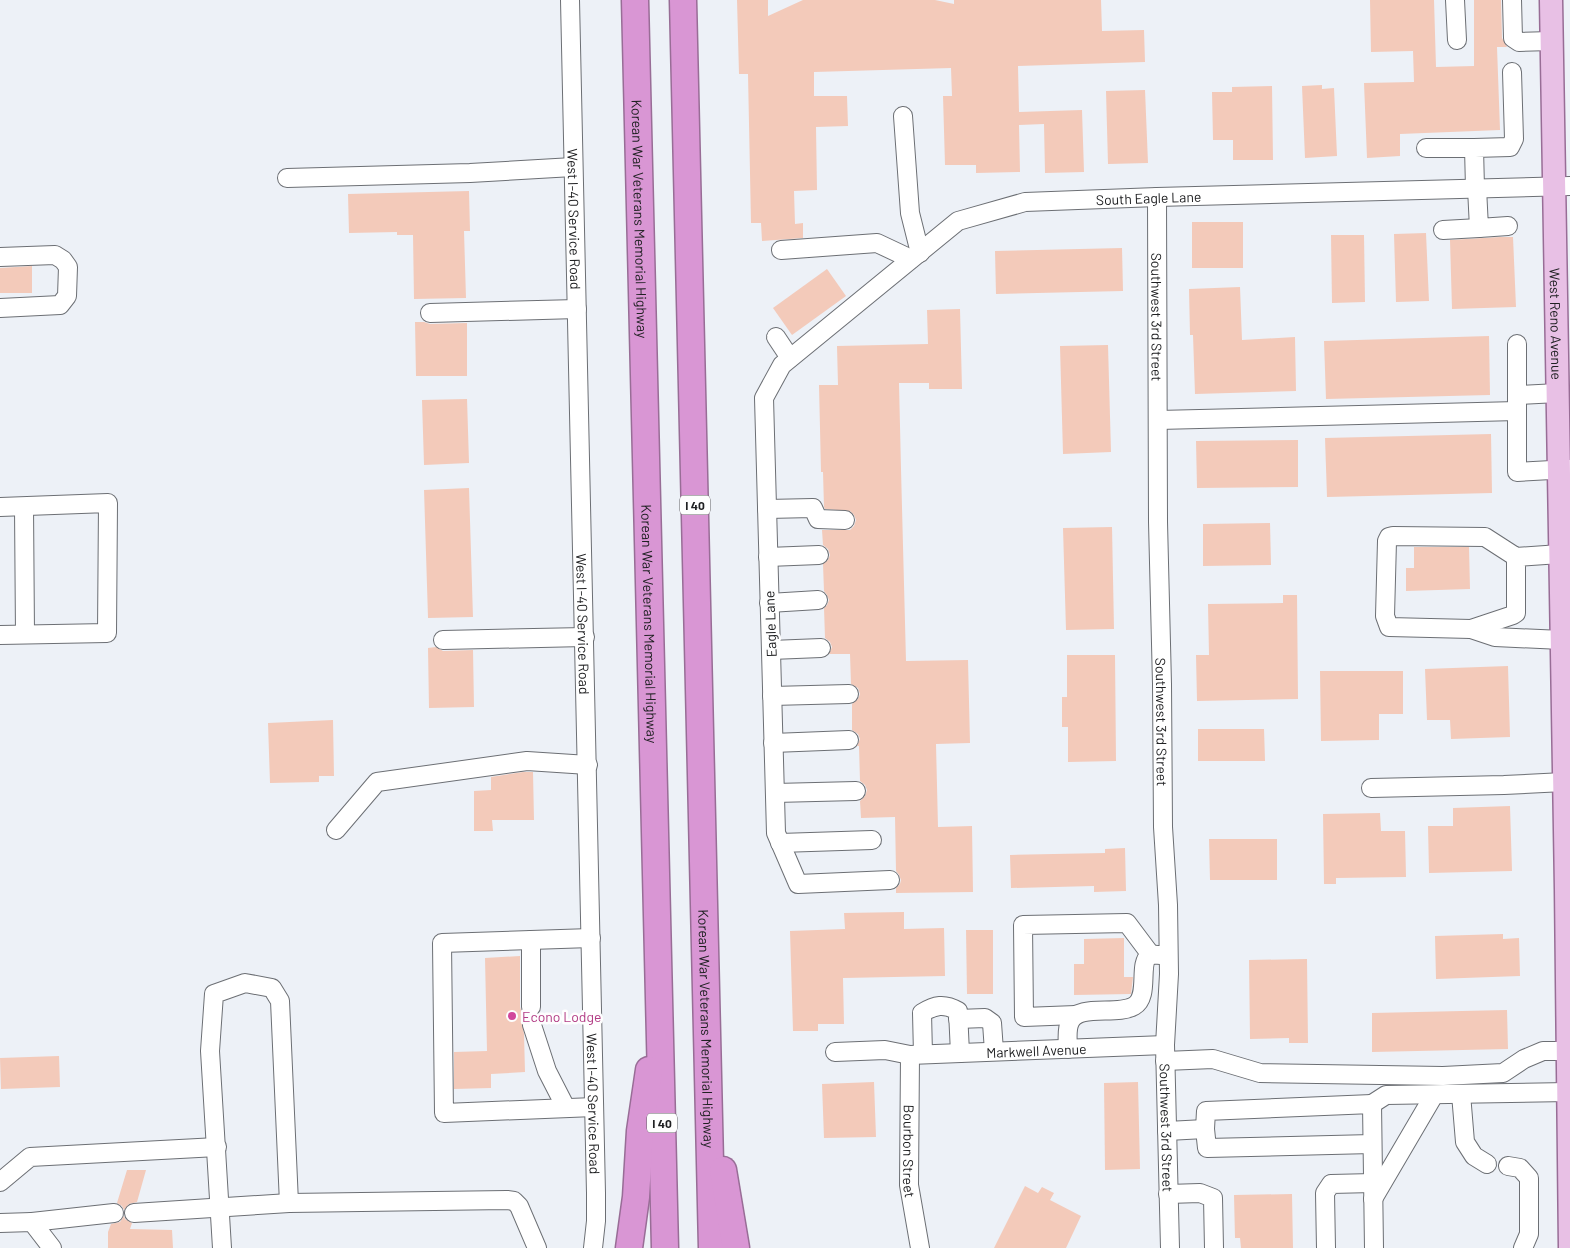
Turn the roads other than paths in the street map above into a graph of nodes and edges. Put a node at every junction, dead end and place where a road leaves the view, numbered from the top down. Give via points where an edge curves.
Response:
1 (570, 0) edge
2 (635, 0) edge
3 (683, 0) edge
4 (1455, 0) edge
5 (1512, 0) edge
6 (1551, 0) edge
7 (1457, 40) dead end
8 (1558, 48) edge
9 (1512, 72) dead end
10 (903, 116) dead end
11 (1426, 148) dead end
12 (1474, 148) junction
13 (573, 167) junction
14 (287, 178) dead end
15 (1562, 186) edge
16 (1476, 188) junction
17 (1158, 197) junction
18 (1508, 226) dead end
19 (1479, 228) junction
20 (1443, 230) dead end
21 (781, 250) dead end
22 (916, 256) junction
23 (0, 257) edge
24 (0, 308) edge
25 (577, 309) junction
26 (430, 313) dead end
27 (776, 337) dead end
28 (1517, 344) dead end
29 (786, 362) junction
30 (1558, 393) junction
31 (1517, 403) junction
32 (1158, 420) junction
33 (1564, 470) edge
34 (24, 506) junction
35 (0, 507) edge
36 (767, 509) junction
37 (845, 520) dead end
38 (1560, 554) junction
39 (819, 555) dead end
40 (768, 557) junction
41 (1516, 557) junction
42 (818, 600) dead end
43 (769, 603) junction
44 (1471, 629) junction
45 (25, 634) junction
46 (0, 635) edge
47 (585, 638) junction
48 (443, 640) dead end
49 (1562, 640) junction
50 (821, 648) dead end
51 (771, 650) junction
52 (849, 694) dead end
53 (772, 696) junction
54 (849, 740) dead end
55 (773, 743) junction
56 (588, 765) junction
57 (1564, 782) junction
58 (1371, 788) dead end
59 (856, 792) dead end
60 (775, 794) junction
61 (336, 830) dead end
62 (872, 840) dead end
63 (780, 843) junction
64 (890, 880) dead end
65 (1568, 888) edge
66 (591, 938) junction
67 (531, 940) junction
68 (1168, 954) junction
69 (1150, 955) junction
70 (660, 998) junction
71 (531, 1007) dead end
72 (1076, 1015) junction
73 (958, 1019) junction
74 (532, 1025) dead end
75 (1068, 1049) junction
76 (1567, 1051) junction
77 (835, 1052) dead end
78 (994, 1052) junction
79 (960, 1053) junction
80 (1165, 1053) junction
81 (916, 1054) junction
82 (1568, 1092) junction
83 (1434, 1094) junction
84 (1462, 1094) junction
85 (708, 1098) junction
86 (1372, 1104) junction
87 (594, 1107) junction
88 (566, 1108) junction
89 (1205, 1129) junction
90 (1167, 1131) junction
91 (1372, 1144) junction
92 (216, 1147) junction
93 (1487, 1164) dead end
94 (1508, 1166) dead end
95 (0, 1182) edge
96 (1373, 1191) junction
97 (1168, 1194) junction
98 (289, 1203) junction
99 (220, 1207) junction
100 (114, 1213) dead end
101 (134, 1213) dead end
102 (32, 1222) junction
103 (0, 1223) edge
104 (52, 1248) edge
105 (222, 1248) edge
106 (537, 1248) edge
107 (593, 1248) edge
108 (628, 1248) edge
109 (665, 1248) edge
110 (712, 1248) edge
111 (736, 1248) edge
112 (920, 1248) edge
113 (1170, 1248) edge
114 (1214, 1248) edge
115 (1326, 1248) edge
116 (1374, 1248) edge
117 (1523, 1248) edge
118 (1570, 1248) edge

1 - 13 street, West I-40 Service Road
2 - 70 highway, Korean War Veterans Memorial Highway / I 40
3 - 85 highway, Korean War Veterans Memorial Highway / I 40
4 - 7 street
5 - 8 street via 1513,38 1519,42
6 - 8 main road, West Reno Avenue
8 - 15 main road, West Reno Avenue
9 - 12 street via 1512,144 1510,147
10 - 22 street
11 - 12 street
12 - 16 street
13 - 14 street
13 - 25 street, West I-40 Service Road
15 - 16 street, South Eagle Lane
15 - 30 main road, West Reno Avenue
16 - 17 street, South Eagle Lane
16 - 19 street
17 - 22 street, South Eagle Lane via 1025,202 958,221
17 - 32 street, Southwest 3rd Street
18 - 19 street
19 - 20 street
21 - 22 street via 877,243
22 - 29 street, South Eagle Lane
23 - 24 street via 55,255 68,267 67,296 60,305
25 - 26 street
25 - 47 street, West I-40 Service Road
27 - 29 street
28 - 31 street
29 - 36 street, Eagle Lane via 764,398
30 - 31 street
30 - 33 main road, West Reno Avenue
31 - 32 street
31 - 33 street via 1517,472
32 - 68 street, Southwest 3rd Street via 1163,827
33 - 38 main road, West Reno Avenue
34 - 35 street
34 - 45 street
34 - 45 street via 108,503 107,633
36 - 37 street via 813,508 818,519
36 - 40 street, Eagle Lane
38 - 41 street
38 - 49 main road, West Reno Avenue
39 - 40 street
40 - 43 street, Eagle Lane
41 - 44 street via 1516,613
41 - 44 street via 1485,537 1389,537 1385,616 1389,627
42 - 43 street
43 - 51 street, Eagle Lane
44 - 49 street via 1495,637
45 - 46 street
47 - 48 street
47 - 56 street, West I-40 Service Road
49 - 57 main road, West Reno Avenue
50 - 51 street
51 - 53 street, Eagle Lane
52 - 53 street
53 - 55 street, Eagle Lane
54 - 55 street
55 - 60 street, Eagle Lane
56 - 61 street via 527,761 377,782
56 - 66 street, West I-40 Service Road
57 - 58 street
57 - 65 main road, West Reno Avenue
59 - 60 street
60 - 63 street, Eagle Lane via 776,833
62 - 63 street
63 - 64 street, Eagle Lane via 798,884
65 - 76 main road, West Reno Avenue
66 - 67 street
66 - 87 street, West I-40 Service Road
67 - 71 street
67 - 88 street via 442,943 444,1113
68 - 69 street
68 - 80 street, Southwest 3rd Street
69 - 72 street via 1144,970 1140,1001 1136,1005 1126,1010
69 - 72 street via 1127,922 1023,926 1024,1017
70 - 108 highway via 640,1131 636,1197
70 - 109 highway, Korean War Veterans Memorial Highway / I 40
72 - 75 street via 1068,1028
73 - 78 street via 985,1018 992,1024
73 - 79 street
73 - 81 street, Bourbon Street via 958,1010 949,1006 932,1007 922,1013
74 - 88 street via 546,1072
75 - 78 street, Markwell Avenue
75 - 80 street, Markwell Avenue
76 - 80 street, Markwell Avenue via 1543,1051 1503,1073 1442,1076 1260,1073 1213,1059
76 - 82 main road, West Reno Avenue
77 - 81 street, Markwell Avenue via 885,1050
78 - 79 street, Markwell Avenue
79 - 81 street, Markwell Avenue
80 - 90 street, Southwest 3rd Street
81 - 112 street, Bourbon Street via 909,1185
82 - 84 street
82 - 118 main road, West Reno Avenue
83 - 84 street
83 - 86 street via 1386,1095
83 - 96 street
84 - 93 street via 1465,1142 1474,1156
85 - 110 highway, Korean War Veterans Memorial Highway / I 40
85 - 111 highway
86 - 89 street via 1206,1111
86 - 91 street
87 - 88 street
87 - 107 street, West I-40 Service Road via 596,1202
89 - 90 street
89 - 91 street via 1206,1148
90 - 97 street, Southwest 3rd Street
91 - 96 street
92 - 95 street via 30,1157
92 - 98 street via 210,1051 214,994 245,982 272,988 280,1001
92 - 99 street
94 - 117 street via 1520,1168 1529,1178 1529,1234
96 - 115 street via 1331,1184 1326,1193
96 - 116 street
97 - 113 street, Southwest 3rd Street
97 - 114 street via 1200,1193 1213,1198
98 - 99 street
98 - 106 street via 514,1201
99 - 101 street
99 - 105 street
100 - 102 street
102 - 103 street
102 - 104 street

